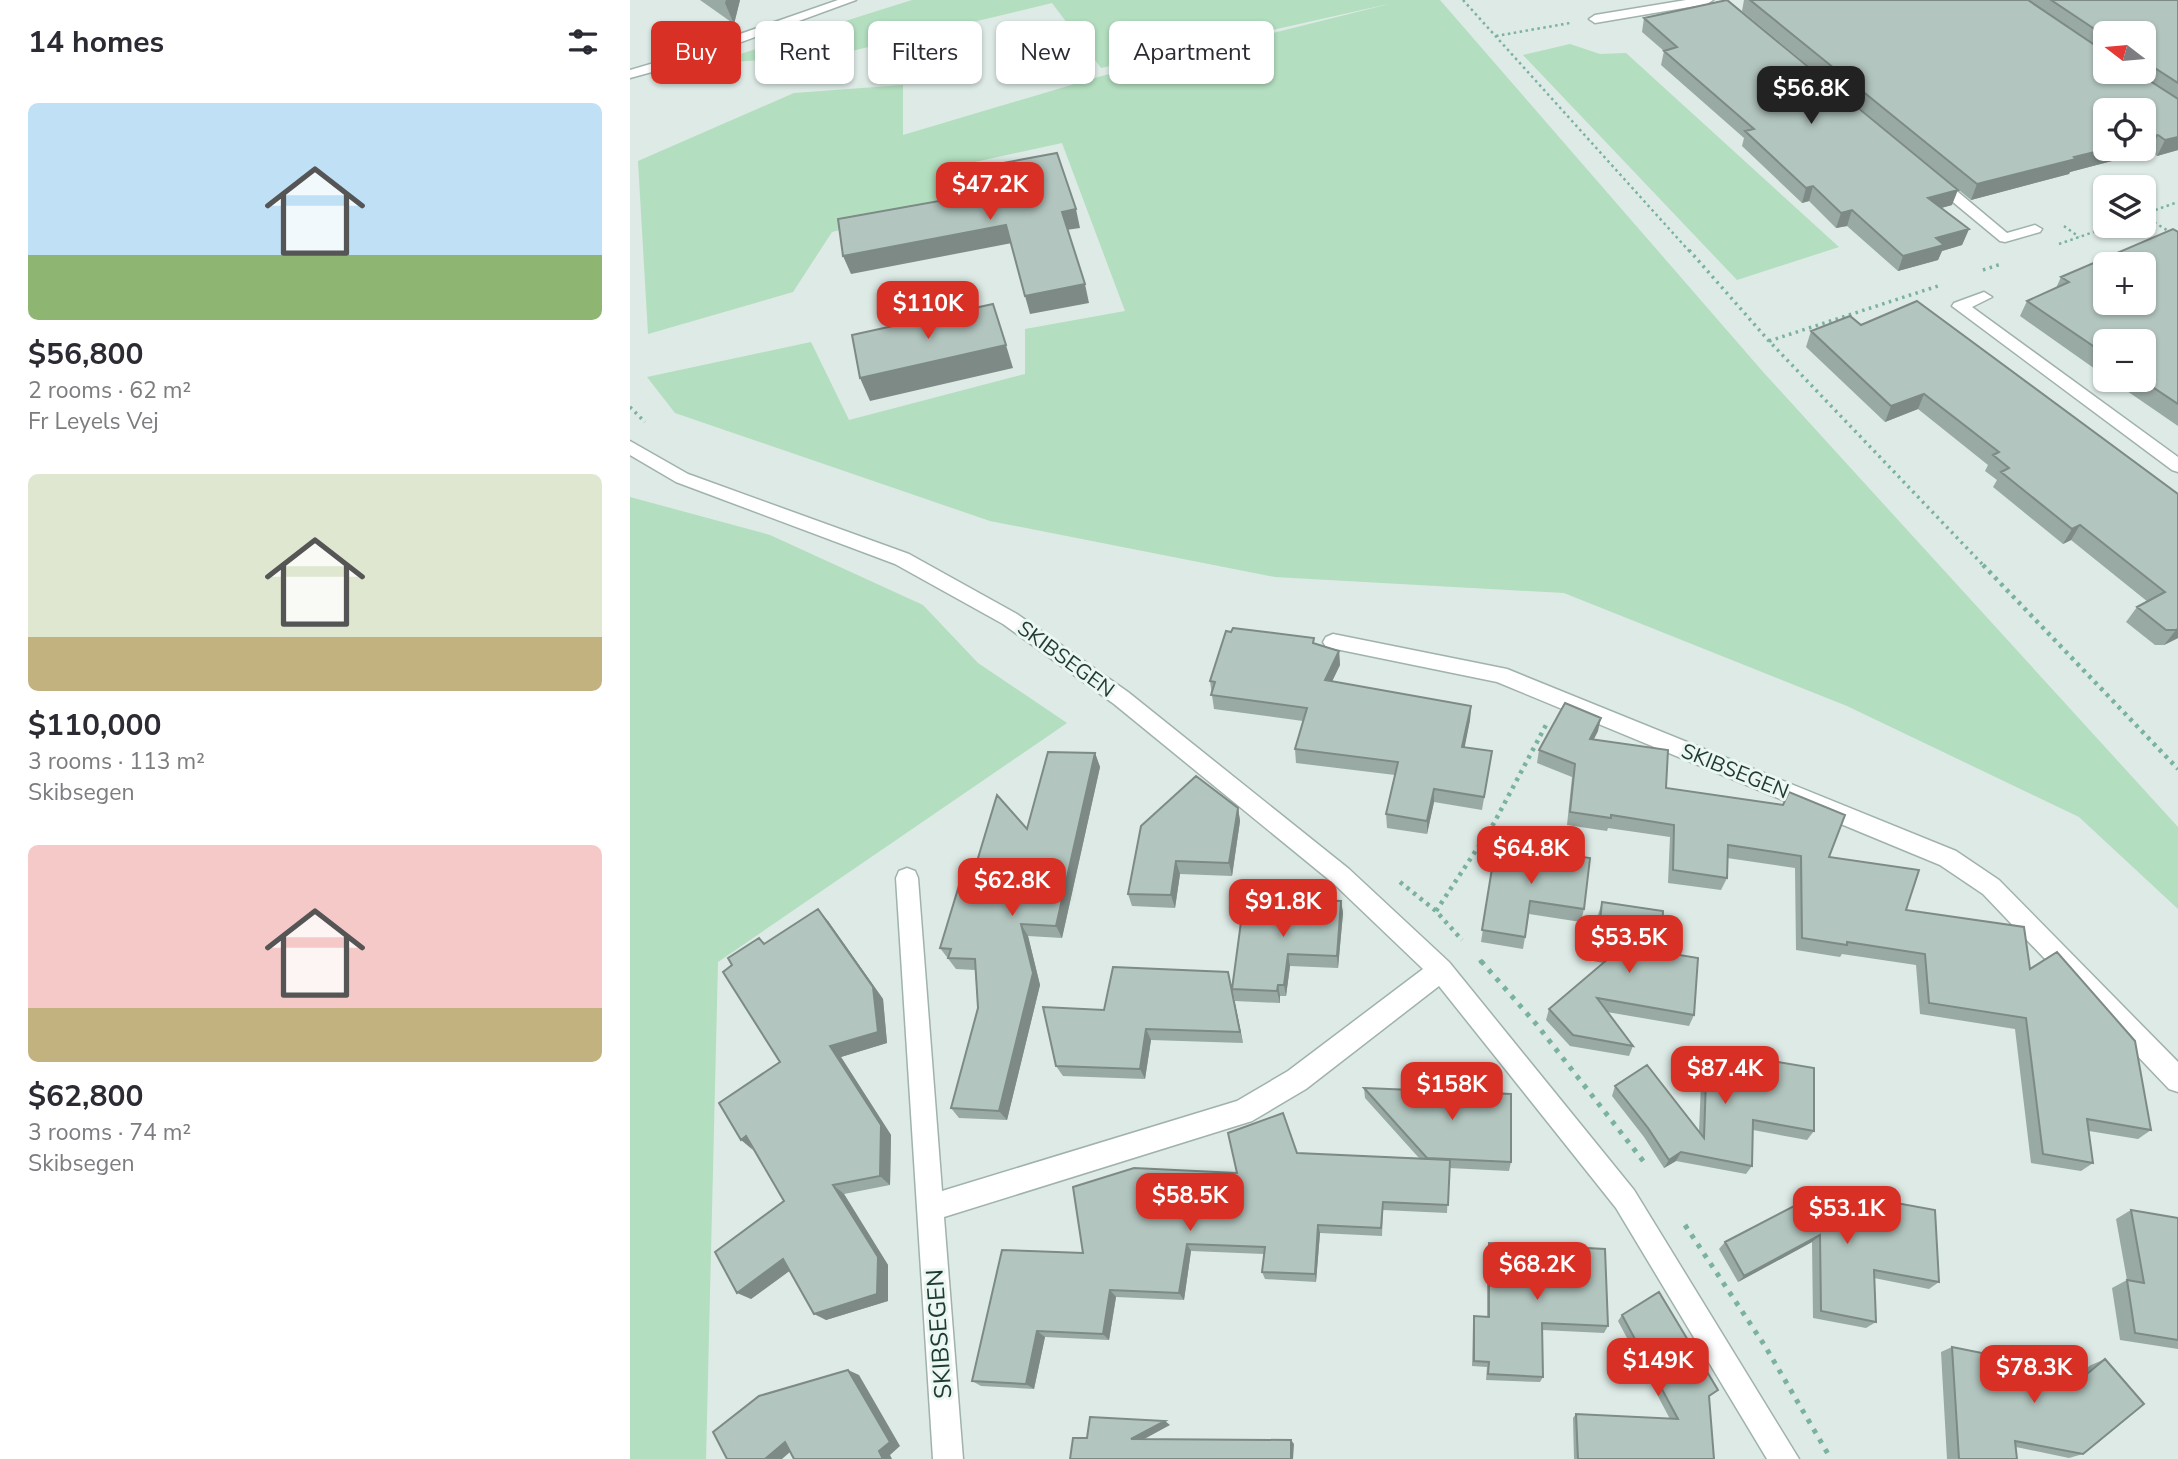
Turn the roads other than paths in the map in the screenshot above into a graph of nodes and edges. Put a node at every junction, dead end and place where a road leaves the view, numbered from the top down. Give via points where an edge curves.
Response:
1 (812, 0) edge
2 (850, 0) edge
3 (1707, 0) edge
4 (1595, 19) road end
5 (630, 61) edge
6 (630, 74) edge
7 (1920, 167) edge
8 (2035, 229) dead end
9 (1984, 297) dead end
10 (630, 447) edge
11 (2178, 466) edge
12 (1333, 642) dead end
13 (907, 878) dead end
14 (1441, 970) junction
15 (2178, 1080) edge
16 (930, 1208) junction
17 (948, 1459) edge
18 (1784, 1459) edge

1 - 5 street
2 - 6 street
3 - 4 street
7 - 8 street via 2005,238
9 - 11 street via 1959,306
10 - 14 street, SKIBSEGEN via 682,478 902,559 1010,619 1121,698 1341,876
12 - 15 street, SKIBSEGEN via 1500,675 1948,858 1991,887
13 - 16 street, SKIBSEGEN
14 - 16 street via 1297,1080 1243,1112
14 - 18 street, SKIBSEGEN via 1625,1199
16 - 17 street, SKIBSEGEN

